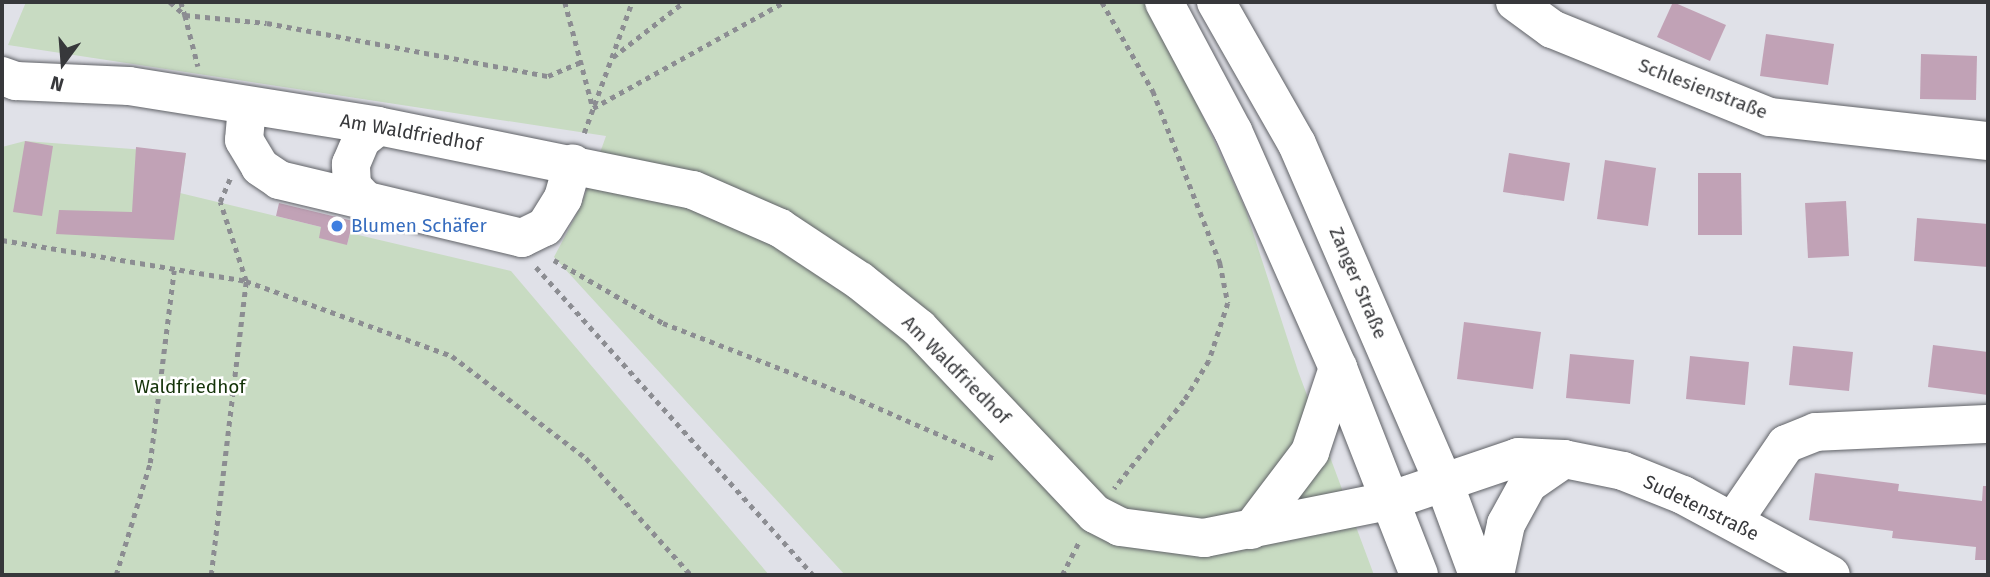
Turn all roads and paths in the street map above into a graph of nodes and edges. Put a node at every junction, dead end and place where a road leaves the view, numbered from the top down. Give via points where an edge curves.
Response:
1 (170, 2) edge
2 (181, 2) edge
3 (565, 2) edge
4 (632, 2) edge
5 (684, 2) edge
6 (784, 2) edge
7 (1102, 2) edge
8 (1164, 2) edge
9 (1216, 2) edge
10 (1515, 2) edge
11 (185, 15) junction
12 (611, 58) junction
13 (581, 62) junction
14 (2, 76) edge
15 (207, 99) junction
16 (593, 108) junction
17 (246, 123) junction
18 (379, 126) junction
19 (1988, 141) edge
20 (573, 163) junction
21 (366, 201) junction
22 (522, 238) junction
23 (2, 240) edge
24 (174, 270) junction
25 (246, 281) junction
26 (1338, 368) junction
27 (1988, 424) edge
28 (1564, 459) junction
29 (1006, 464) dead end
30 (1444, 483) junction
31 (1392, 500) junction
32 (1095, 514) junction
33 (1734, 520) junction
34 (1251, 530) junction
35 (116, 575) edge
36 (211, 575) edge
37 (691, 575) edge
38 (813, 575) edge
39 (1062, 575) edge
40 (1419, 575) edge
41 (1478, 575) edge
42 (1496, 575) edge
43 (1831, 575) edge

1 - 11 path
2 - 11 path
3 - 13 path
4 - 12 path
5 - 12 path
6 - 16 path
7 - 32 path via 1153,91 1220,263 1228,303 1209,361 1184,401
8 - 26 street via 1233,131
9 - 30 street, Zanger Straße via 1297,144
10 - 19 street, Schlesienstraße via 1552,29 1770,117
11 - 13 path via 267,23 548,76
11 - 15 path
12 - 16 path
13 - 16 path
14 - 15 street, Am Waldfriedhof via 16,81 129,86
15 - 17 street, Am Waldfriedhof
16 - 20 path
17 - 18 street, Am Waldfriedhof
17 - 21 street via 260,167 279,180
17 - 25 path via 220,202
18 - 20 street, Am Waldfriedhof
18 - 21 street via 361,140 351,164 352,186
20 - 22 street via 563,198 545,227
20 - 32 street, Am Waldfriedhof via 693,190 780,228 860,281 919,328
21 - 22 street
22 - 29 path via 579,278 663,323 851,396
22 - 38 path via 538,271
23 - 24 path
24 - 25 path
24 - 35 path via 150,463
25 - 36 path
25 - 37 path via 452,356 586,458
26 - 31 street
26 - 34 street via 1310,452
27 - 33 street via 1816,432 1786,444
28 - 30 street, Sudetenstraße via 1518,457
28 - 33 street, Sudetenstraße via 1623,471
28 - 42 street via 1528,484 1506,524
30 - 31 street, Sudetenstraße
30 - 41 street, Zanger Straße
31 - 34 street, Am Waldfriedhof
31 - 40 street
32 - 34 street, Am Waldfriedhof via 1120,527 1159,535 1204,538
32 - 39 path
33 - 43 street, Sudetenstraße

